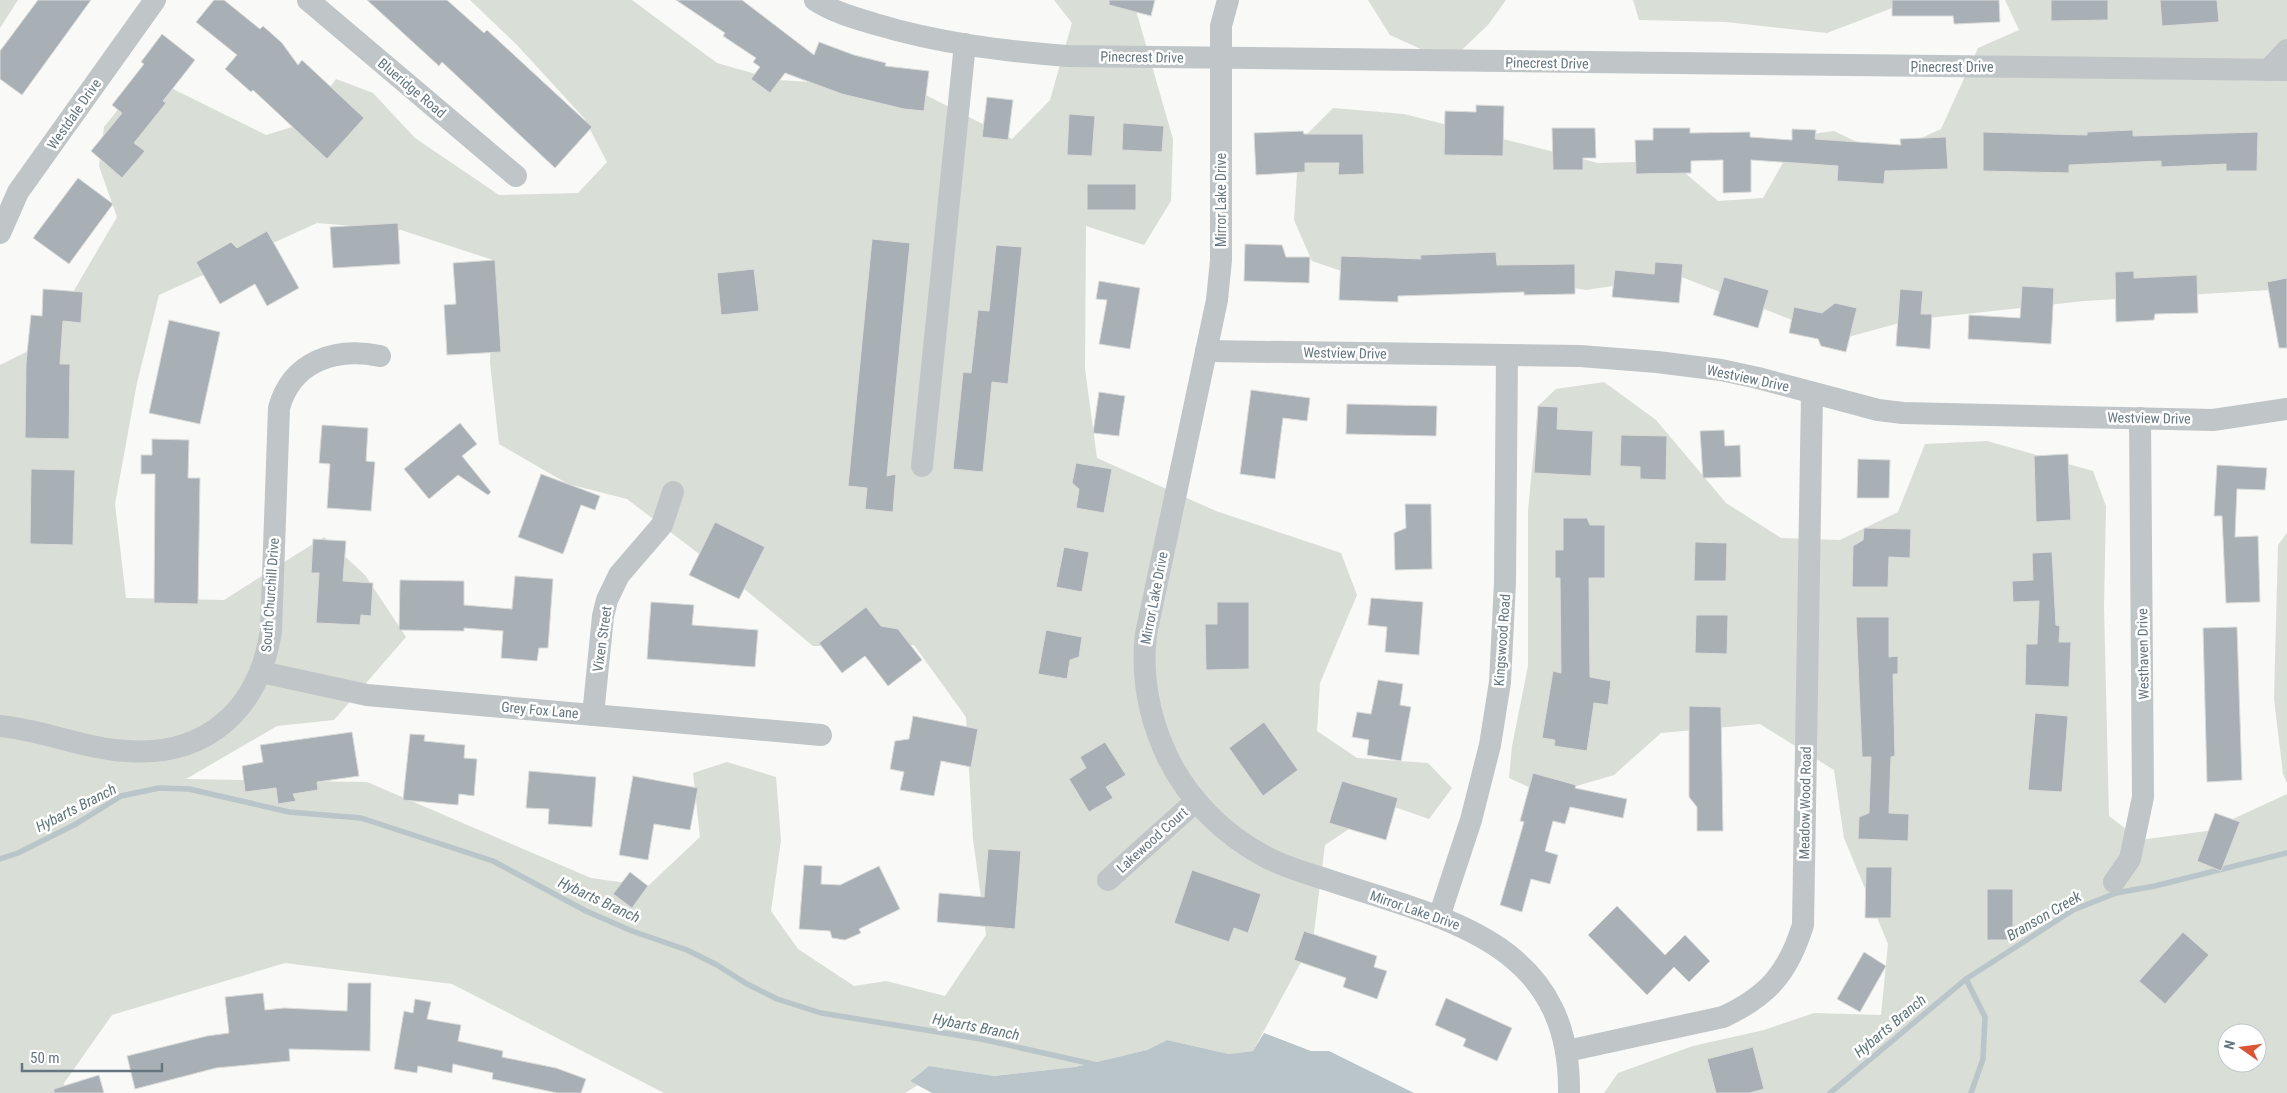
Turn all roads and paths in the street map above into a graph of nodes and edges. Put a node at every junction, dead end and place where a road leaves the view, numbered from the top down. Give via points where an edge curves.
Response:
1 (155, 0) edge
2 (308, 0) edge
3 (815, 0) edge
4 (1228, 0) edge
5 (964, 44) junction
6 (2287, 50) edge
7 (1220, 58) junction
8 (2278, 70) edge
9 (516, 176) dead end
10 (0, 232) edge
11 (1206, 350) junction
12 (1507, 355) junction
13 (380, 356) dead end
14 (1812, 394) junction
15 (2287, 410) edge
16 (2140, 418) junction
17 (922, 466) dead end
18 (673, 492) dead end
19 (261, 672) junction
20 (593, 715) junction
21 (0, 726) edge
22 (821, 735) dead end
23 (1196, 801) junction
24 (1108, 880) dead end
25 (2114, 882) dead end
26 (1438, 917) junction
27 (1567, 1051) junction
28 (1569, 1093) edge

1 - 10 street, Westdale Drive via 18,192
2 - 9 street, Blueridge Road
3 - 5 street, Pinecrest Drive via 842,14 891,29
4 - 7 street, Mirror Lake Drive via 1221,26
5 - 7 street, Pinecrest Drive via 1068,56
5 - 17 street
6 - 8 street
7 - 8 street, Pinecrest Drive
7 - 11 street, Mirror Lake Drive via 1221,260 1217,300
11 - 12 street, Westview Drive
11 - 23 street, Mirror Lake Drive via 1143,659 1150,710 1163,746 1174,770
12 - 14 street, Westview Drive via 1580,356 1720,370
12 - 26 street, Kingswood Road via 1506,582 1500,682 1490,745 1471,820
13 - 19 street, South Churchill Drive via 355,352 329,356 301,370 282,396 270,631
14 - 16 street, Westview Drive via 1904,413
14 - 27 street, Meadow Wood Road via 1803,925 1795,950 1766,991 1723,1017
15 - 16 street, Westview Drive via 2212,420
16 - 25 street, Westhaven Drive via 2143,797 2130,859
18 - 20 street, Vixen Street via 662,525 619,575 607,600
19 - 20 street, Grey Fox Lane via 367,695
19 - 21 street, South Churchill Drive via 250,695 234,715 203,738 179,747 126,752
20 - 22 street, Grey Fox Lane
23 - 24 street, Lakewood Court
23 - 26 street, Mirror Lake Drive via 1223,828 1265,857
26 - 27 street, Mirror Lake Drive via 1488,938 1527,971 1555,1014
27 - 28 street, Mirror Lake Drive

